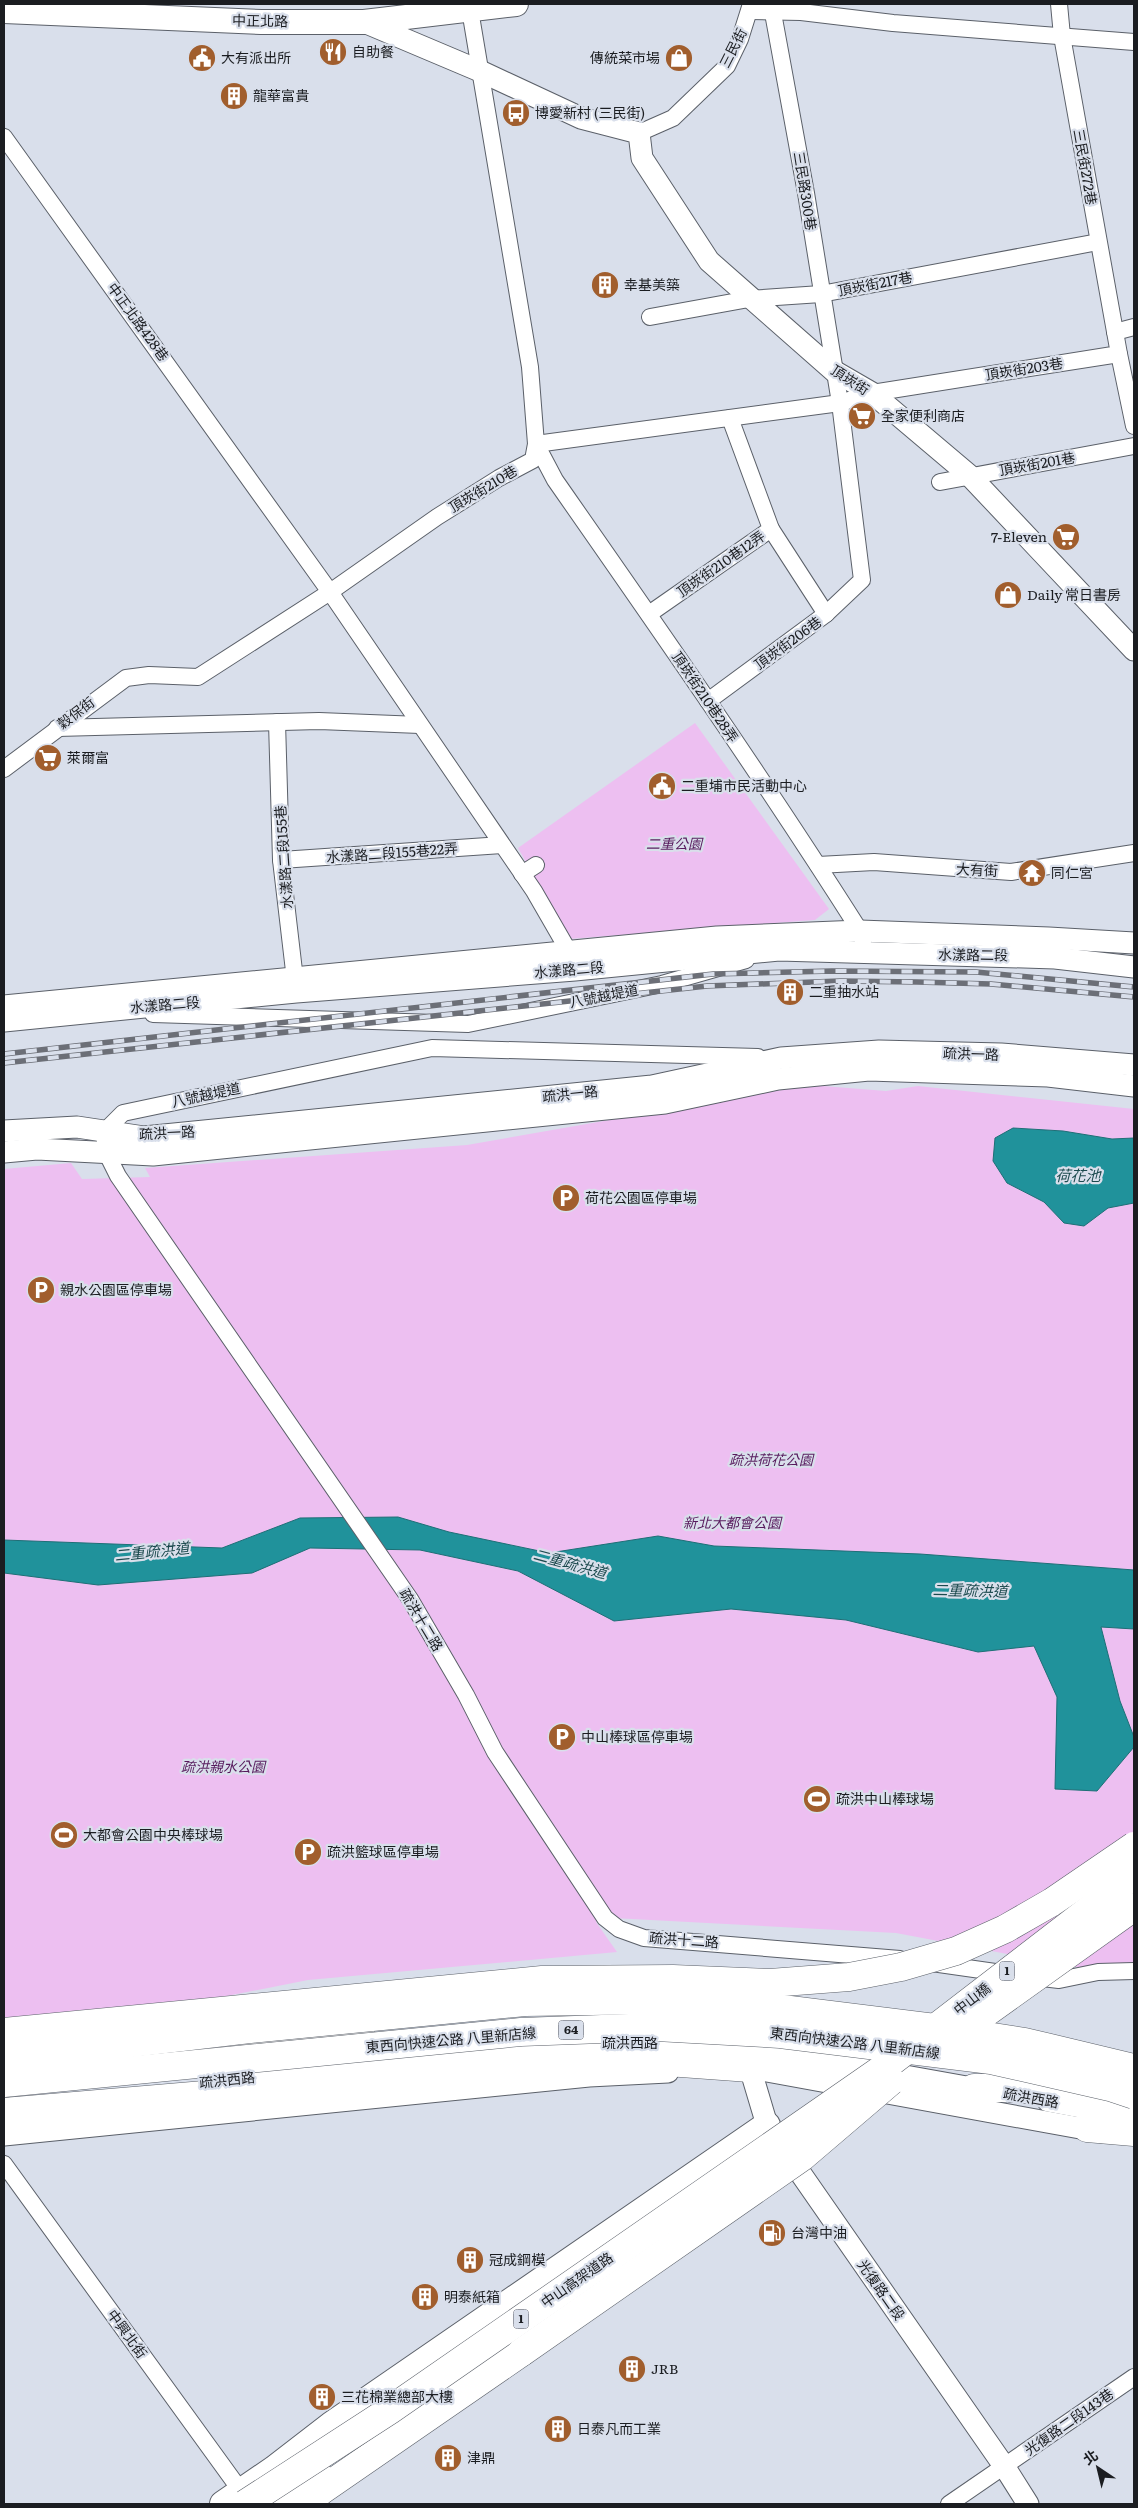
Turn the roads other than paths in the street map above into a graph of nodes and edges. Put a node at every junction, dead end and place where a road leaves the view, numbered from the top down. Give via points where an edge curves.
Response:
1 (516, 4) edge
2 (1059, 4) edge
3 (750, 7) edge
4 (470, 10) junction
5 (4, 11) edge
6 (773, 13) junction
7 (364, 22) junction
8 (1062, 36) junction
9 (1134, 42) edge
10 (480, 71) junction
11 (639, 133) junction
12 (4, 137) edge
13 (1098, 242) junction
14 (821, 294) junction
15 (749, 299) junction
16 (650, 317) dead end
17 (1134, 327) edge
18 (1114, 332) junction
19 (1119, 354) junction
20 (834, 371) junction
21 (872, 393) junction
22 (840, 402) junction
23 (730, 418) junction
24 (1134, 426) edge
25 (536, 444) junction
26 (1134, 446) edge
27 (970, 476) junction
28 (940, 482) dead end
29 (771, 529) junction
30 (862, 580) joint
31 (330, 592) junction
32 (649, 614) junction
33 (826, 614) junction
34 (1134, 650) edge
35 (126, 678) joint
36 (708, 701) junction
37 (277, 722) junction
38 (420, 725) junction
39 (57, 728) junction
40 (4, 769) edge
41 (502, 845) junction
42 (1134, 853) edge
43 (281, 860) junction
44 (818, 865) junction
45 (860, 931) junction
46 (1134, 944) edge
47 (568, 950) junction
48 (779, 950) junction
49 (866, 953) junction
50 (1134, 967) edge
51 (296, 985) junction
52 (4, 1006) edge
53 (88, 1012) junction
54 (4, 1021) edge
55 (426, 1024) junction
56 (432, 1048) junction
57 (780, 1058) junction
58 (1134, 1065) edge
59 (1134, 1086) edge
60 (4, 1131) edge
61 (105, 1142) junction
62 (4, 1152) edge
63 (1134, 1846) edge
64 (1134, 1875) edge
65 (1134, 1907) edge
66 (1134, 1971) edge
67 (4, 2032) edge
68 (4, 2058) edge
69 (750, 2058) junction
70 (4, 2064) edge
71 (1134, 2068) edge
72 (889, 2073) junction
73 (4, 2083) edge
74 (974, 2088) junction
75 (1134, 2096) edge
76 (4, 2107) edge
77 (4, 2112) edge
78 (1134, 2117) edge
79 (766, 2125) junction
80 (1087, 2128) junction
81 (1134, 2132) edge
82 (4, 2135) edge
83 (1134, 2140) edge
84 (4, 2164) edge
85 (798, 2170) junction
86 (1134, 2377) edge
87 (407, 2419) junction
88 (1004, 2466) junction
89 (274, 2469) junction
90 (240, 2501) edge
91 (276, 2504) edge
92 (289, 2504) edge
93 (305, 2504) edge
94 (312, 2504) edge
95 (949, 2504) edge
96 (1028, 2504) edge

1 - 4 main road, 中正北路
2 - 8 street, 三民街272巷
3 - 6 street, 三民街
3 - 11 street, 三民街 via 727,66 673,118
4 - 7 main road, 中正北路
4 - 10 street
5 - 7 main road, 中正北路 via 262,22
6 - 8 street, 三民街 via 800,12
6 - 14 street, 三民路300巷
7 - 10 street
8 - 9 street, 三民街
8 - 13 street, 三民街272巷
10 - 11 street via 580,118
10 - 25 street via 530,367
11 - 15 street, 頂崁街 via 642,158 709,261
12 - 31 street, 中正北路428巷
13 - 14 street, 頂崁街217巷
13 - 18 street, 三民街272巷
14 - 15 street, 頂崁街217巷
14 - 20 street, 三民路300巷
15 - 16 street, 頂崁街217巷
15 - 20 street, 頂崁街
17 - 18 street
18 - 19 street
19 - 21 street, 頂崁街203巷
19 - 24 street
20 - 21 street, 頂崁街
20 - 22 street, 三民路300巷
21 - 22 street
21 - 27 street, 頂崁街
22 - 23 street
22 - 30 street, 三民路300巷
23 - 25 street
23 - 29 street, 頂崁街210巷12弄
25 - 31 street, 頂崁街210巷 via 533,460 437,517
25 - 32 street, 頂崁街210巷28弄 via 555,480
26 - 27 street, 頂崁街201巷
27 - 28 street, 頂崁街201巷
27 - 34 street, 頂崁街
29 - 32 street, 頂崁街210巷12弄
29 - 33 street
30 - 33 street, 頂崁街206巷
31 - 35 street, 頂崁街210巷 via 198,677 149,675
31 - 38 street, 中正北路428巷
32 - 36 street, 頂崁街210巷28弄
33 - 36 street, 頂崁街206巷
35 - 39 street, 穀保街
36 - 44 street, 頂崁街210巷28弄
37 - 38 street
37 - 39 street
37 - 43 street, 水漾路二段155巷
38 - 41 street, 中正北路428巷
39 - 40 street, 穀保街
41 - 43 street, 水漾路二段155巷22弄
41 - 47 street, 中正北路428巷 via 529,869
42 - 44 street, 大有街 via 1011,872 874,862
43 - 51 street, 水漾路二段155巷
44 - 45 street, 頂崁街210巷28弄
45 - 46 street, 水漾路二段
45 - 47 street, 水漾路二段 via 717,937
45 - 49 street, 頂崁街210巷28弄
47 - 51 street, 水漾路二段
48 - 49 street, 水漾路二段
48 - 51 street, 水漾路二段 via 565,971
48 - 55 street, 八號越堤道 via 662,984 468,1024
49 - 50 street, 水漾路二段 via 1055,958
51 - 52 street, 水漾路二段
51 - 53 street, 水漾路二段
53 - 54 street, 水漾路二段
53 - 55 street, 八號越堤道
55 - 56 street
56 - 57 street, 八號越堤道
56 - 61 street, 八號越堤道 via 123,1113
57 - 58 street, 疏洪一路 via 878,1051 1000,1054
57 - 61 street, 疏洪一路 via 652,1086
59 - 61 street, 疏洪一路 via 1048,1076 869,1070 778,1079 665,1103 153,1155
60 - 61 street, 疏洪一路 via 77,1127
61 - 62 street, 疏洪一路
61 - 66 street, 疏洪十二路 via 118,1176 379,1554 436,1644 495,1752 605,1918 619,1929 644,1938 911,1960 1059,1980 1098,1972
63 - 67 highway, bridge via 1052,1902 964,1948 901,1967 849,1977 770,1983 673,1979 542,1980
64 - 72 highway, 中山橋 / 1, bridge
65 - 72 highway, 中山橋 / 1, bridge
68 - 71 highway, 東西向快速公路 八里新店線 / 64, bridge via 259,2028 525,2002 658,2000 790,2010 934,2028 1025,2042
69 - 70 highway via 641,2028 561,2018
69 - 74 street, 疏洪西路 via 830,2060
69 - 76 street, 疏洪西路 via 634,2041 536,2046 74,2096
69 - 77 highway via 626,2059
69 - 79 street, 光復路二段
69 - 80 street, 疏洪西路 via 937,2103
69 - 82 street, 疏洪西路
72 - 87 highway, 中山高架道路 / 1, bridge
72 - 89 highway, bridge via 789,2120 335,2432
72 - 90 highway, 中山高架道路 / 1, bridge via 390,2410
72 - 93 highway, bridge via 802,2156
73 - 75 highway, 東西向快速公路 八里新店線 / 64, bridge via 521,2032 656,2027 780,2034 991,2060 1110,2087
74 - 75 highway
74 - 78 street, 疏洪西路
79 - 85 street, 光復路二段
79 - 89 main road, 1 via 331,2425
80 - 81 highway
80 - 83 street, 疏洪西路
84 - 90 street, 中興北街
85 - 88 street, 光復路二段
85 - 94 main road
86 - 88 street, 光復路二段143巷
87 - 91 highway
87 - 92 highway, 中山高架道路 / 1
88 - 95 street, 光復路二段143巷
88 - 96 street, 光復路二段
89 - 90 main road, 1

